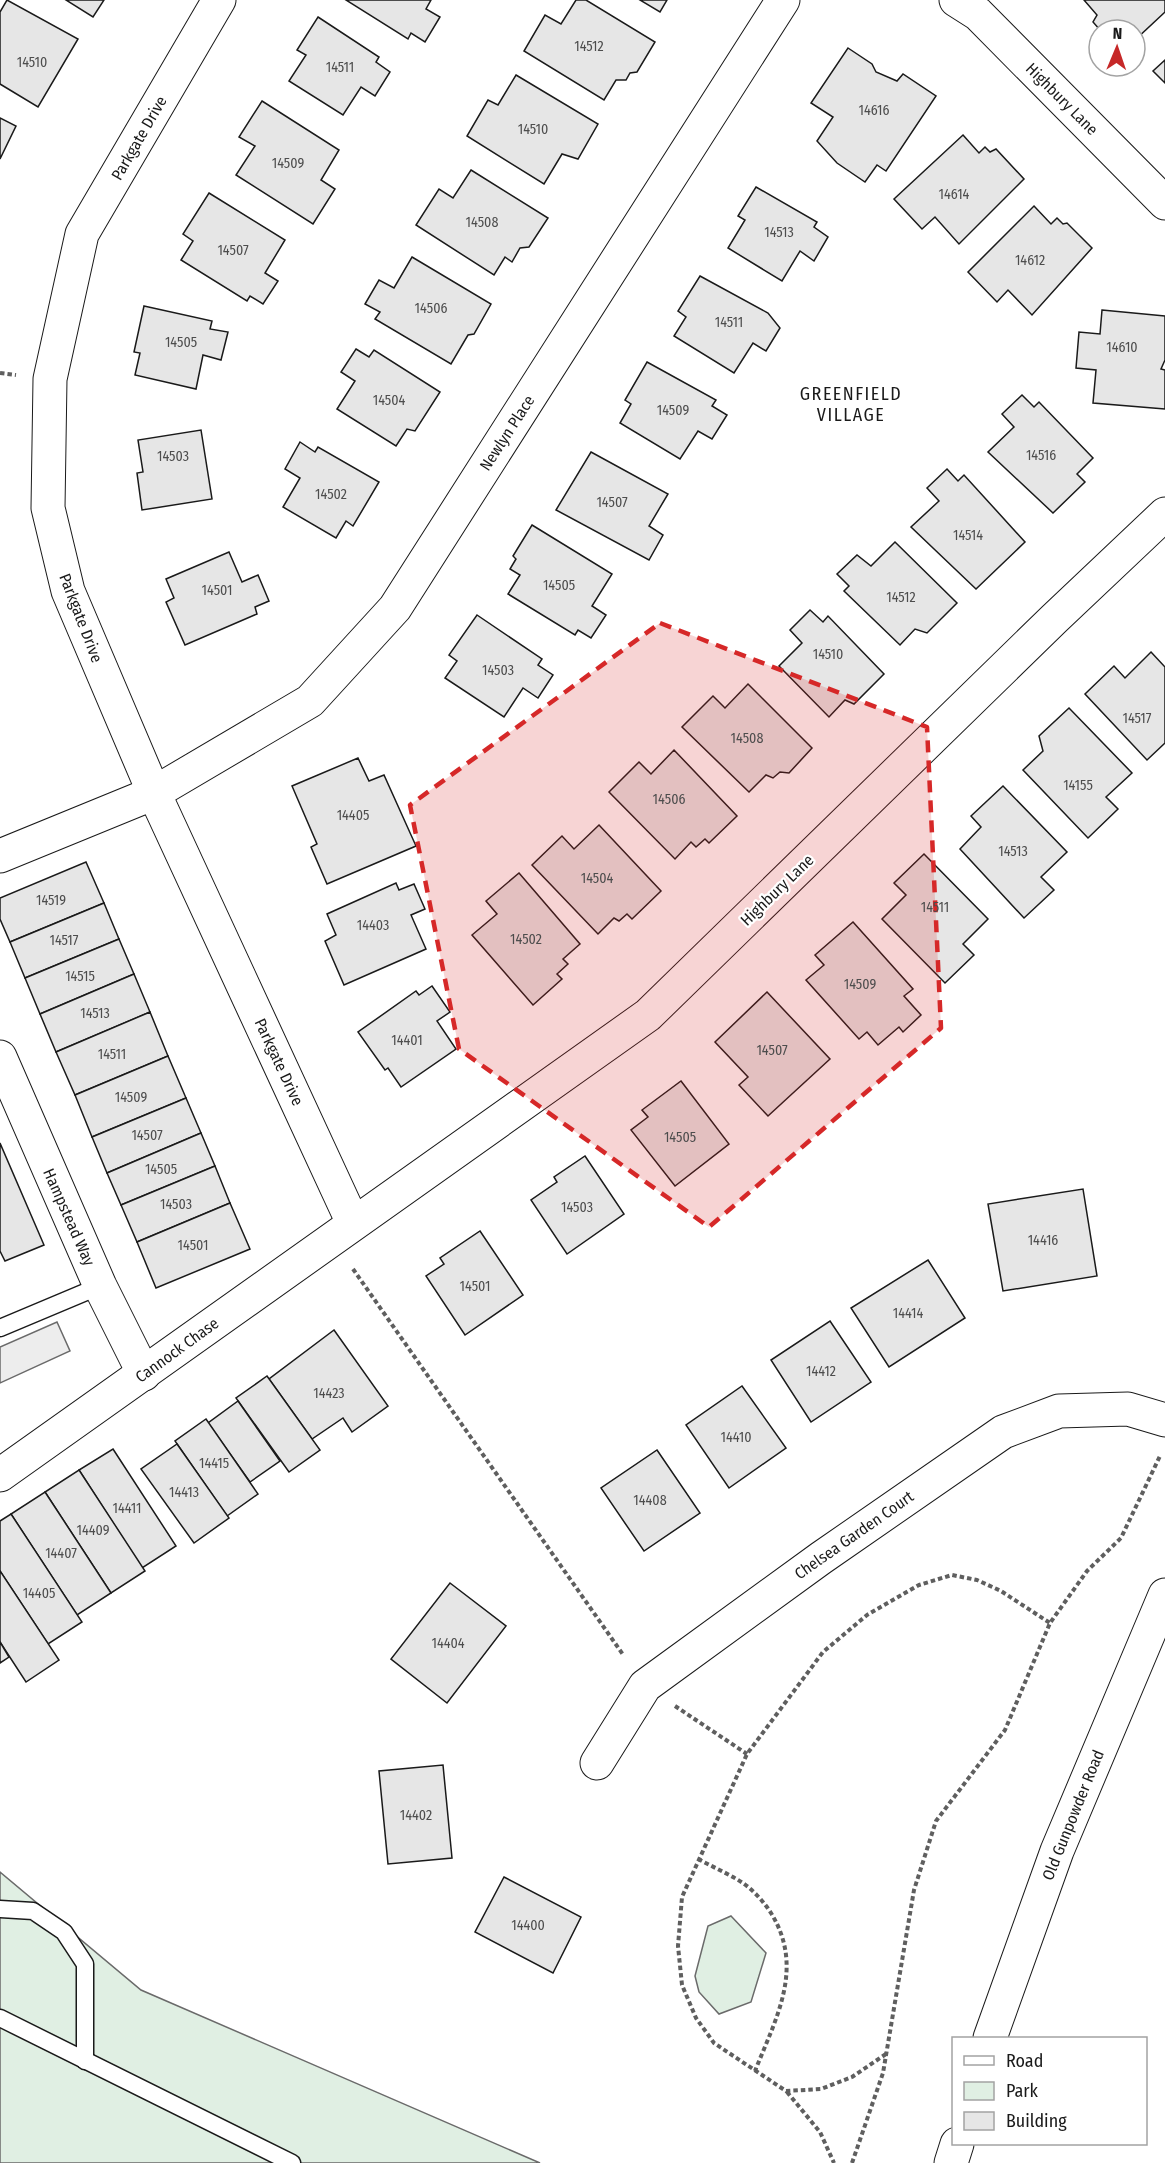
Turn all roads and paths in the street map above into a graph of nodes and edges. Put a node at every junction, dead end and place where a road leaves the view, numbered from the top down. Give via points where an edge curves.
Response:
1 (219, 0) edge
2 (783, 0) edge
3 (956, 0) edge
4 (1165, 203) edge
5 (1165, 514) edge
6 (154, 793) junction
7 (0, 856) edge
8 (3, 1073) edge
9 (343, 1231) junction
10 (100, 1286) junction
11 (0, 1328) edge
12 (144, 1374) junction
13 (1165, 1420) edge
14 (1160, 1454) dead end
15 (0, 1475) edge
16 (1165, 1595) edge
17 (1050, 1623) junction
18 (645, 1686) junction
19 (747, 1754) junction
20 (597, 1762) dead end
21 (698, 1859) junction
22 (0, 1909) edge
23 (0, 2018) edge
24 (990, 2037) edge
25 (886, 2054) junction
26 (85, 2061) junction
27 (754, 2071) junction
28 (786, 2091) junction
29 (957, 2145) edge
30 (292, 2163) edge
31 (834, 2163) edge
32 (852, 2163) edge
33 (951, 2163) edge

1 - 6 street, Parkgate Drive via 82,234 50,379 48,508 68,591
2 - 6 street, Newlyn Place via 395,608 310,701
3 - 4 street, Highbury Lane via 978,14
5 - 9 street, Highbury Lane via 648,1016
6 - 7 street
6 - 9 street, Parkgate Drive
8 - 10 street, Hampstead Way
9 - 12 street, Cannock Chase
9 - 18 path
10 - 11 lane
10 - 12 street, Hampstead Way
12 - 15 street, Cannock Chase
13 - 18 street, Chelsea Garden Court via 1128,1409 1059,1411 1003,1432 830,1551
14 - 17 path via 1121,1538 1087,1571
16 - 24 street, Old Gunpowder Road via 1058,1851
17 - 19 path via 977,1580 952,1575 919,1585 867,1615 823,1653
17 - 25 path via 1005,1730 936,1821 914,1890
18 - 19 path
18 - 20 street, Chelsea Garden Court
19 - 21 path
21 - 27 path via 682,1897 678,1946 682,1985 696,2018 714,2043
21 - 27 path via 744,1884 765,1903 781,1929 788,1955 780,2009
22 - 26 lane via 33,1911 64,1932 85,1964
23 - 26 lane
25 - 28 path via 852,2077 821,2089
25 - 32 path
26 - 30 lane
27 - 28 path
28 - 31 path via 820,2132
29 - 33 street

